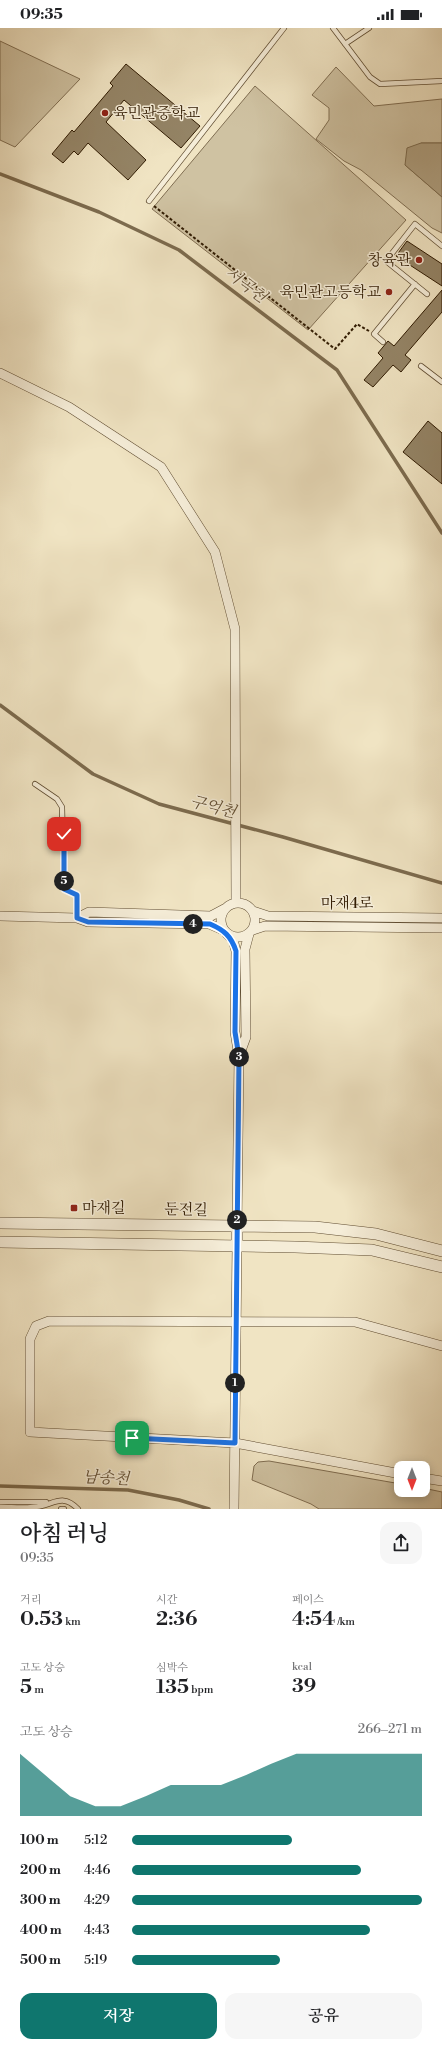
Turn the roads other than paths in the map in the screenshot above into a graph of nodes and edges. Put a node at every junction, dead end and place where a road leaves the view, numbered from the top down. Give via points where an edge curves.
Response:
1 (284, 28) edge
2 (332, 28) edge
3 (369, 28) edge
4 (345, 44) junction
5 (442, 81) edge
6 (149, 201) road end
7 (442, 246) edge
8 (415, 284) junction
9 (427, 294) dead end
10 (383, 342) dead end
11 (421, 366) dead end
12 (0, 373) edge
13 (442, 382) edge
14 (35, 784) dead end
15 (236, 903) junction
16 (226, 908) junction
17 (253, 911) junction
18 (0, 916) edge
19 (77, 918) junction
20 (442, 918) edge
21 (442, 928) edge
22 (225, 932) junction
23 (251, 932) junction
24 (239, 1057) junction
25 (0, 1223) edge
26 (237, 1226) junction
27 (0, 1242) edge
28 (237, 1246) junction
29 (442, 1251) edge
30 (442, 1268) edge
31 (236, 1321) junction
32 (442, 1346) edge
33 (235, 1443) junction
34 (394, 1473) edge
35 (430, 1479) edge
36 (442, 1481) edge
37 (0, 1502) edge
38 (48, 1502) junction
39 (0, 1507) edge
40 (78, 1509) edge
41 (234, 1509) edge

1 - 6 lane
2 - 4 lane
3 - 4 lane
4 - 5 lane via 370,77 380,84
7 - 8 lane via 415,224 386,261
8 - 9 lane
8 - 10 lane via 374,334
11 - 13 lane
12 - 15 street via 69,407 161,467 214,552 235,629
14 - 19 lane via 58,800 62,807 64,889 77,895
15 - 16 street
15 - 17 street via 247,905
16 - 19 street via 211,916 89,912
16 - 22 street via 221,919
17 - 20 street, 마재4로 via 268,916
17 - 23 street via 256,919
18 - 19 street
19 - 22 street via 88,922 210,924
21 - 23 street, 마재4로 via 265,926
22 - 23 street via 238,938
22 - 24 street via 233,940 236,951 235,1032
23 - 24 street via 245,949 246,1037
24 - 26 street
25 - 26 street, 둔전길
26 - 28 street
26 - 29 street, 둔전길 via 315,1227 376,1234
27 - 28 street
28 - 30 street via 372,1250
28 - 31 street
31 - 32 street via 355,1322
31 - 33 street
31 - 33 street via 49,1321 36,1326 30,1339 30,1432
33 - 34 street
33 - 41 street
35 - 36 street
37 - 38 lane
38 - 39 lane via 41,1506
38 - 40 lane via 62,1501

